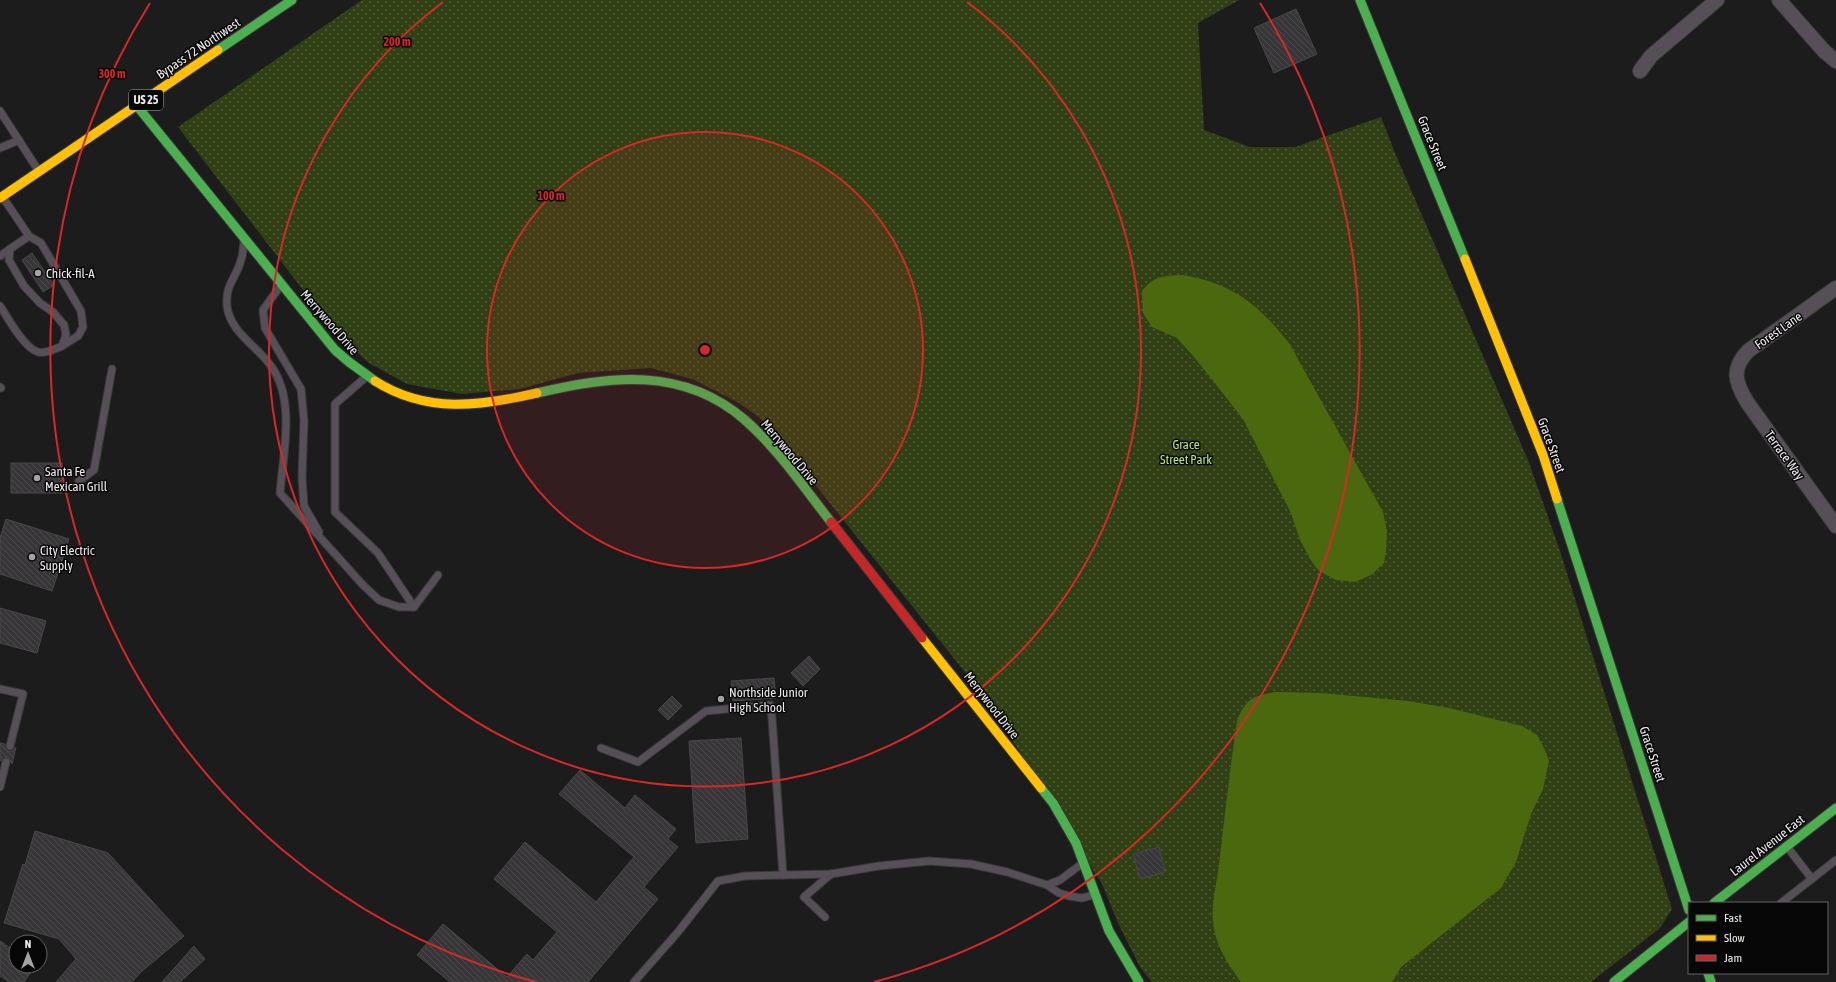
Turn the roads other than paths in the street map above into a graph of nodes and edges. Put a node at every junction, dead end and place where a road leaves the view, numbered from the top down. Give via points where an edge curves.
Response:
1 (292, 0) edge
2 (1360, 0) edge
3 (1717, 0) edge
4 (1779, 0) edge
5 (1836, 61) edge
6 (1640, 71) dead end
7 (137, 106) junction
8 (0, 111) edge
9 (19, 140) junction
10 (0, 148) edge
11 (39, 171) junction
12 (1, 197) edge
13 (29, 236) junction
14 (244, 239) junction
15 (10, 249) junction
16 (0, 256) edge
17 (281, 285) junction
18 (1836, 288) edge
19 (0, 306) edge
20 (62, 346) junction
21 (112, 369) dead end
22 (367, 377) junction
23 (1737, 383) joint
24 (80, 481) dead end
25 (1836, 526) edge
26 (327, 546) junction
27 (438, 575) dead end
28 (414, 607) junction
29 (0, 689) edge
30 (10, 746) dead end
31 (601, 748) dead end
32 (6, 762) dead end
33 (0, 787) edge
34 (1836, 808) edge
35 (1787, 846) junction
36 (1836, 860) edge
37 (1083, 863) junction
38 (832, 874) junction
39 (783, 875) junction
40 (1812, 879) junction
41 (1047, 885) junction
42 (1094, 895) junction
43 (1715, 902) edge
44 (1783, 902) edge
45 (1688, 907) edge
46 (825, 918) dead end
47 (1688, 923) edge
48 (634, 982) edge
49 (1139, 982) edge
50 (1614, 982) edge

1 - 7 main road, Bypass 72 Northwest / US 25
2 - 45 main road, Grace Street via 1543,456
3 - 6 street via 1651,56
4 - 5 street
7 - 11 main road, Bypass 72 Northwest / US 25
7 - 14 main road, Merrywood Drive
8 - 9 lane
9 - 10 lane
9 - 11 lane
11 - 12 main road, Bypass 72 Northwest / US 25
12 - 13 lane
13 - 15 lane
13 - 20 lane via 41,243 81,311 83,326 78,336
14 - 17 main road, Merrywood Drive
14 - 26 lane via 241,260 227,288 227,307 234,325 271,366 281,384 286,410 280,493
15 - 16 lane
15 - 20 lane via 9,260 24,286 64,325 66,336
17 - 22 main road, Merrywood Drive via 335,350
17 - 26 lane via 263,310 265,328 301,389 304,420 304,506
18 - 23 street, Forest Lane via 1748,351 1737,366
19 - 20 lane via 27,344 38,352
21 - 24 lane via 94,470
22 - 28 lane via 335,404 335,512 378,553
22 - 37 main road, Merrywood Drive via 398,393 420,400 464,405 495,402 602,380 651,379 695,390 730,408 751,426 782,460 1053,803 1068,826
23 - 25 street, Terrace Way via 1747,402
26 - 28 lane via 379,600 399,607
27 - 28 lane
29 - 30 lane via 23,694
31 - 39 lane via 638,762 706,711 770,705
32 - 33 lane
34 - 35 main road, Laurel Avenue East
35 - 40 lane
35 - 43 main road, Laurel Avenue East
36 - 40 lane
37 - 41 lane via 1060,880
37 - 42 main road, Merrywood Drive
38 - 39 lane
38 - 41 lane via 929,861 971,864
38 - 46 lane via 804,897
39 - 48 lane via 745,876 718,882
40 - 44 lane
41 - 42 lane via 1069,896 1082,898
42 - 49 main road, Merrywood Drive via 1109,931
47 - 50 main road

